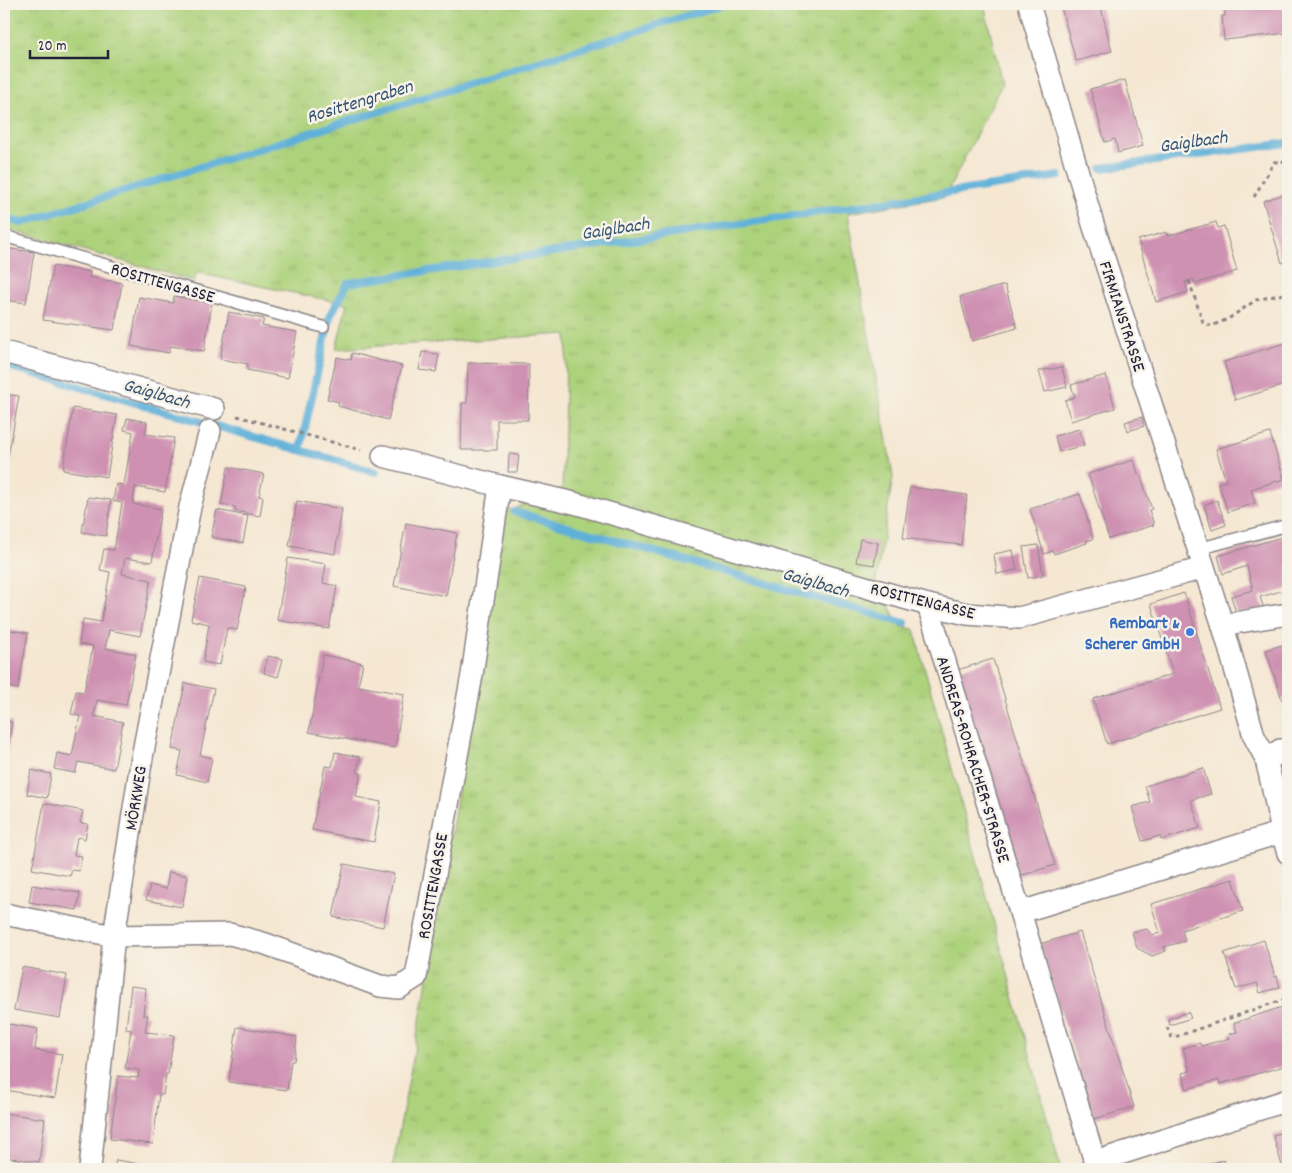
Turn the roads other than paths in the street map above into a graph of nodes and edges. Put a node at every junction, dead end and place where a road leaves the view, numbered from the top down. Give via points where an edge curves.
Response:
1 (1029, 4) edge
2 (4, 236) edge
3 (322, 327) dead end
4 (4, 352) edge
5 (214, 410) road end
6 (210, 431) dead end
7 (384, 456) road end
8 (500, 486) junction
9 (1288, 525) edge
10 (1201, 559) junction
11 (928, 605) junction
12 (1288, 614) edge
13 (1223, 626) junction
14 (1288, 750) edge
15 (1267, 762) junction
16 (1282, 832) junction
17 (1288, 853) edge
18 (1021, 912) junction
19 (4, 914) edge
20 (114, 936) junction
21 (1288, 1100) edge
22 (1094, 1166) edge
23 (90, 1169) edge

1 - 10 street, FIRMIANSTRASSE via 1093,224
2 - 3 lane, ROSITTENGASSE
4 - 5 street
6 - 20 street, MÖRKWEG via 190,507 144,744
7 - 8 street, ROSITTENGASSE
8 - 11 street, ROSITTENGASSE via 574,503
8 - 20 street, ROSITTENGASSE via 472,675 416,977 399,988 380,986 230,934
9 - 10 lane
10 - 11 street, ROSITTENGASSE via 1019,618 967,614
10 - 13 street, FIRMIANSTRASSE
11 - 18 street, ANDREAS-ROHRACHER-STRASSE
12 - 13 street
13 - 15 street, FIRMIANSTRASSE via 1254,736
14 - 15 street via 1280,750
15 - 16 street, FIRMIANSTRASSE
16 - 17 street, FIRMIANSTRASSE
16 - 18 street
18 - 22 street, ANDREAS-ROHRACHER-STRASSE
19 - 20 street, ROSITTENGASSE
20 - 23 street, MÖRKWEG
21 - 22 street, ANDREAS-ROHRACHER-STRASSE

